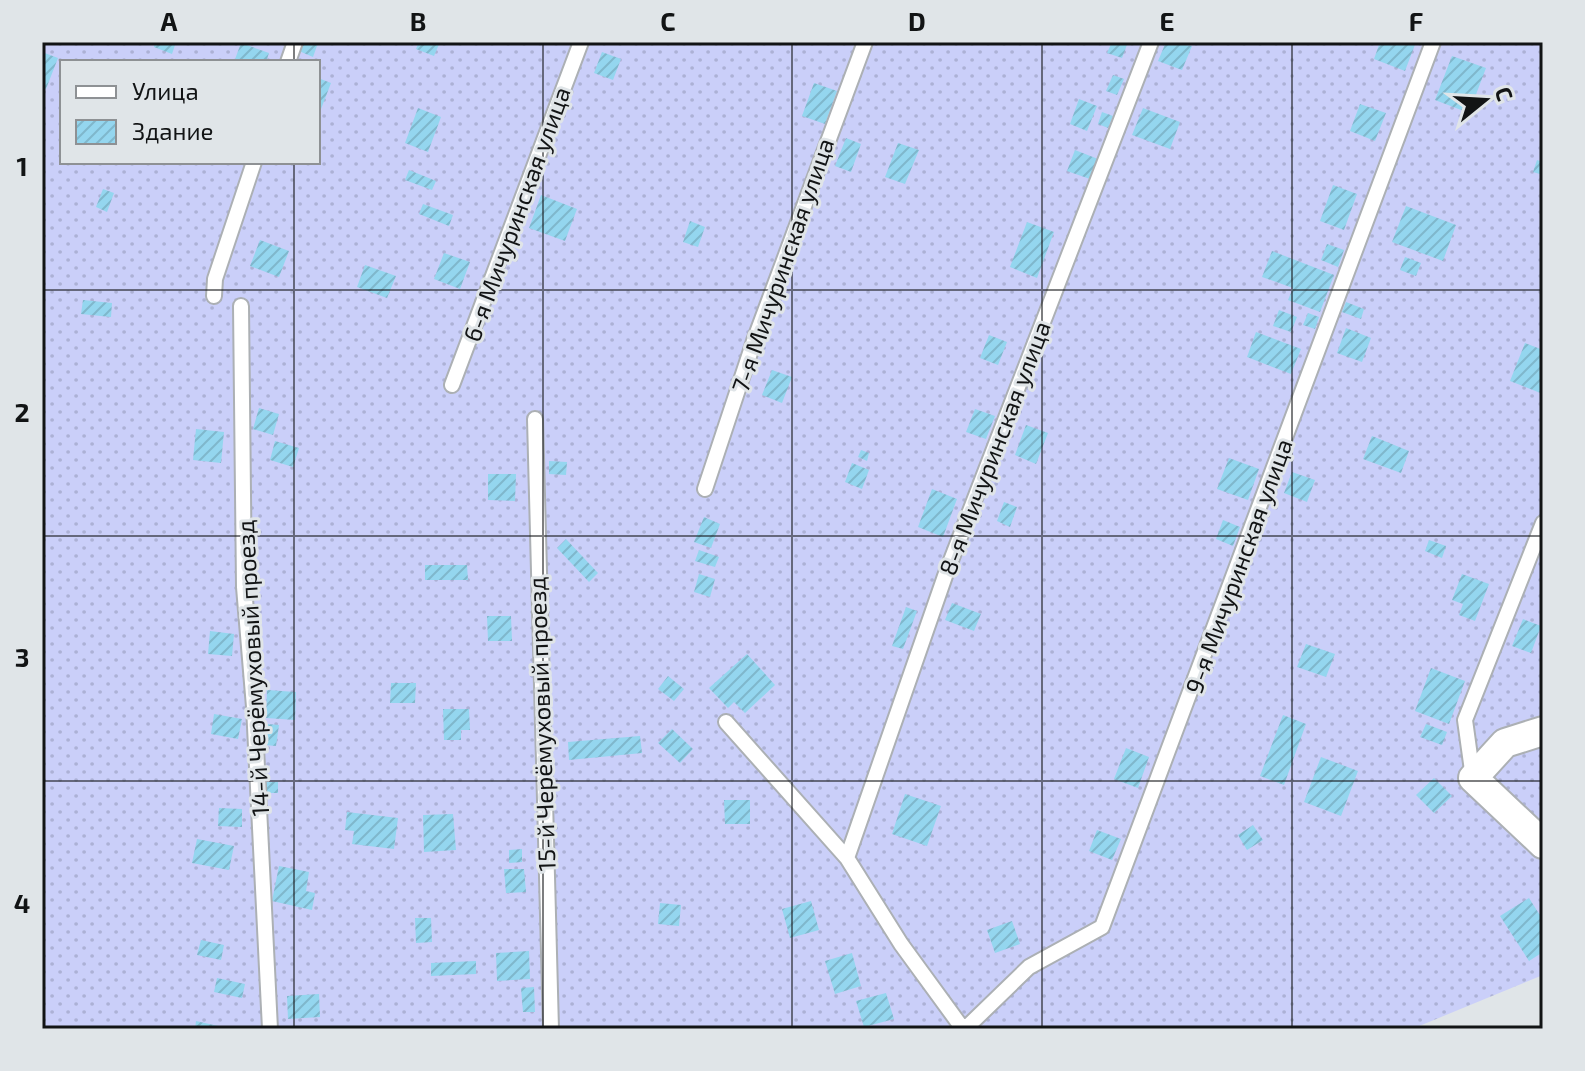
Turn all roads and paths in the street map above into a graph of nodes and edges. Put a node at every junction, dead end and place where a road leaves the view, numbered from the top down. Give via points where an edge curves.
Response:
1 (581, 42) edge
2 (865, 42) edge
3 (1151, 42) edge
4 (1433, 42) edge
5 (253, 164) edge
6 (214, 296) dead end
7 (241, 306) dead end
8 (452, 385) dead end
9 (535, 419) dead end
10 (705, 489) dead end
11 (1543, 523) edge
12 (726, 722) dead end
13 (1543, 731) edge
14 (1473, 778) junction
15 (1543, 844) edge
16 (847, 858) junction
17 (270, 1029) edge
18 (551, 1029) edge
19 (964, 1029) edge

1 - 8 lane, 6-я Мичуринская улица
2 - 10 lane, 7-я Мичуринская улица
3 - 16 lane, 8-я Мичуринская улица via 945,576
4 - 19 lane, 9-я Мичуринская улица via 1102,927 1029,967
5 - 6 lane
7 - 17 lane, 14-й Черёмуховый проезд via 244,587
9 - 18 lane, 15-й Черёмуховый проезд
11 - 14 lane via 1465,720
12 - 16 lane
13 - 14 street via 1505,743
14 - 15 street
16 - 19 lane

